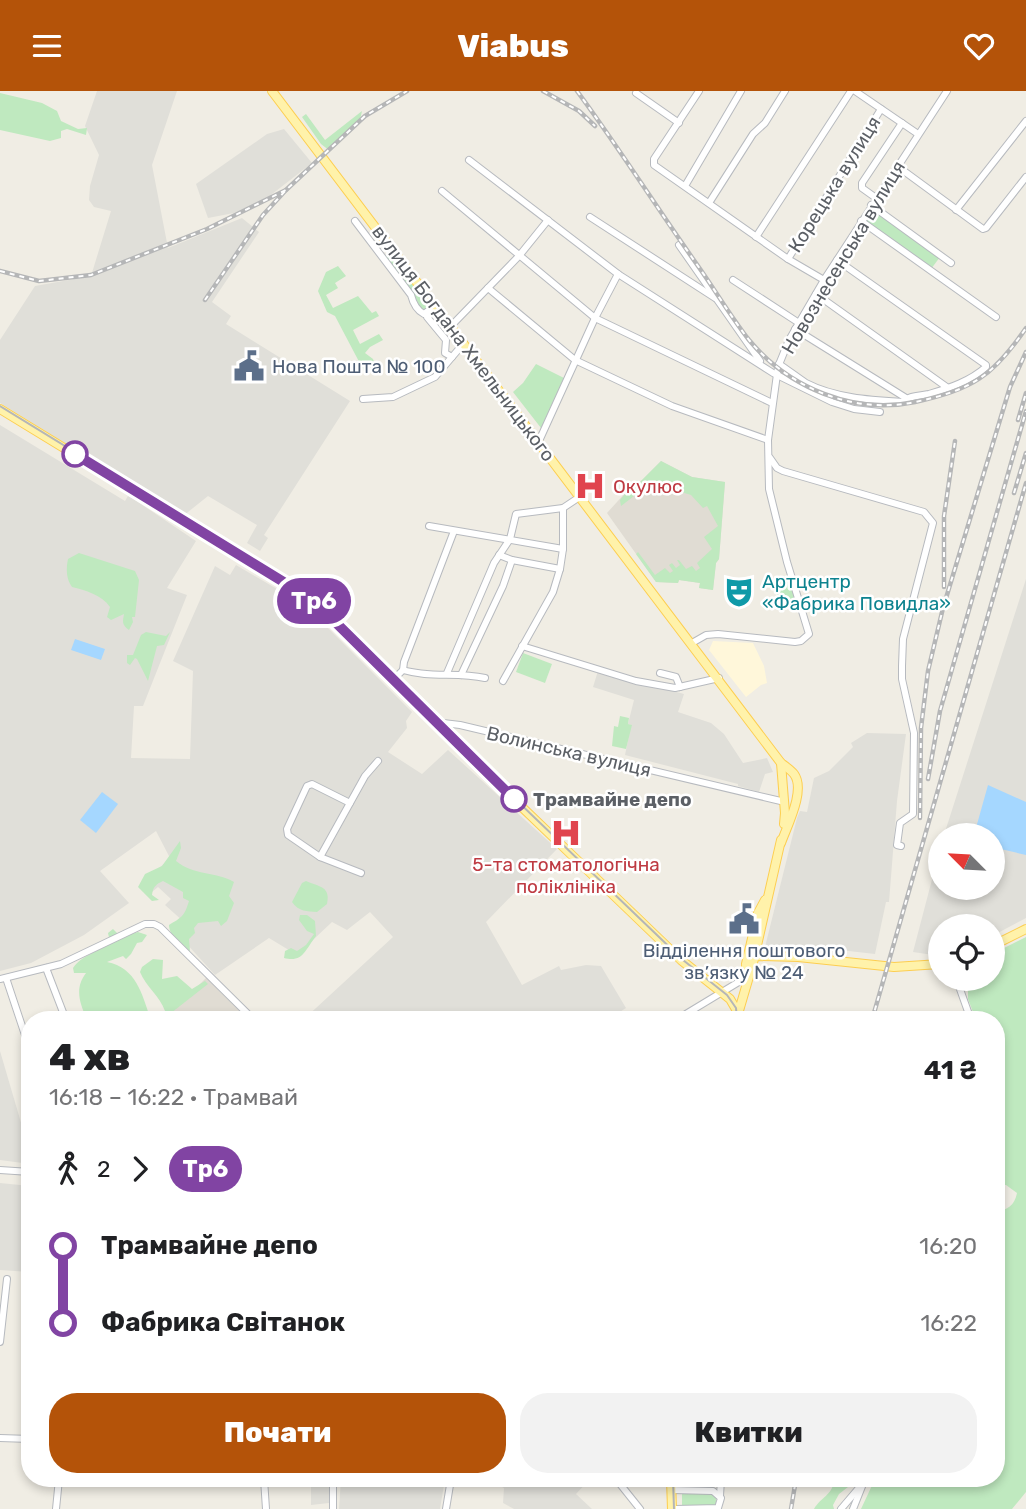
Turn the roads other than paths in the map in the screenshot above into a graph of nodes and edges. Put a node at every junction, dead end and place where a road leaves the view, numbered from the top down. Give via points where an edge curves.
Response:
1 (272, 91) edge
2 (699, 91) edge
3 (741, 91) edge
4 (785, 91) edge
5 (853, 91) edge
6 (947, 91) edge
7 (636, 93) dead end
8 (881, 109) junction
9 (1026, 121) edge
10 (680, 123) junction
11 (902, 123) junction
12 (918, 134) junction
13 (469, 160) dead end
14 (897, 166) junction
15 (1026, 177) edge
16 (685, 186) junction
17 (442, 191) dead end
18 (876, 198) junction
19 (709, 203) junction
20 (872, 205) junction
21 (956, 210) junction
22 (590, 217) dead end
23 (548, 220) junction
24 (862, 221) junction
25 (355, 222) dead end
26 (756, 237) junction
27 (679, 245) dead end
28 (519, 256) junction
29 (788, 259) junction
30 (837, 260) junction
31 (951, 263) dead end
32 (618, 274) junction
33 (733, 279) dead end
34 (824, 280) junction
35 (488, 288) junction
36 (816, 294) junction
37 (715, 298) junction
38 (436, 306) junction
39 (427, 312) junction
40 (996, 317) dead end
41 (595, 318) junction
42 (451, 326) junction
43 (797, 326) junction
44 (464, 343) junction
45 (452, 357) junction
46 (575, 361) junction
47 (779, 364) junction
48 (762, 365) junction
49 (777, 375) junction
50 (948, 389) junction
51 (906, 398) junction
52 (363, 399) dead end
53 (772, 403) junction
54 (0, 409) edge
55 (880, 412) dead end
56 (768, 440) junction
57 (539, 441) junction
58 (769, 453) junction
59 (783, 471) junction
60 (769, 489) junction
61 (581, 496) junction
62 (563, 508) junction
63 (429, 526) dead end
64 (454, 531) junction
65 (510, 540) junction
66 (563, 548) junction
67 (499, 555) junction
68 (512, 560) junction
69 (560, 569) junction
70 (692, 643) junction
71 (522, 646) junction
72 (403, 670) junction
73 (447, 673) junction
74 (660, 673) dead end
75 (461, 675) junction
76 (485, 678) dead end
77 (719, 678) junction
78 (393, 680) junction
79 (503, 681) dead end
80 (680, 687) junction
81 (435, 722) junction
82 (378, 761) dead end
83 (781, 763) junction
84 (794, 775) junction
85 (782, 783) junction
86 (797, 800) junction
87 (785, 802) junction
88 (350, 803) junction
89 (781, 843) junction
90 (901, 846) dead end
91 (320, 857) junction
92 (361, 873) dead end
93 (769, 891) junction
94 (1026, 929) edge
95 (1005, 940) edge
96 (755, 956) junction
97 (928, 965) edge
98 (46, 968) junction
99 (745, 970) junction
100 (3, 978) edge
101 (961, 991) edge
102 (721, 992) junction
103 (63, 1011) edge
104 (245, 1011) edge
105 (690, 1011) edge
106 (735, 1011) edge
107 (737, 1011) edge
108 (738, 1011) edge
109 (968, 1011) edge
110 (21, 1026) edge
111 (0, 1170) edge
112 (21, 1171) edge
113 (7, 1279) dead end
114 (0, 1342) edge
115 (0, 1438) edge
116 (21, 1439) edge
117 (57, 1487) edge
118 (265, 1487) edge
119 (333, 1487) edge
120 (450, 1487) edge
121 (622, 1487) edge
122 (721, 1487) edge
123 (859, 1487) edge
124 (861, 1487) edge
125 (671, 1490) joint
126 (720, 1496) junction
127 (56, 1507) edge
128 (267, 1509) edge
129 (333, 1509) edge
130 (446, 1509) edge
131 (640, 1509) edge
132 (673, 1509) edge
133 (841, 1509) edge
134 (853, 1509) edge

1 - 38 main road, вулиця Богдана Хмельницького
2 - 10 street
3 - 16 street
4 - 19 street
5 - 8 street
5 - 26 street
6 - 12 street, Новознесенська вулиця
7 - 10 street
8 - 11 street
8 - 29 street, Корецька вулиця
9 - 21 street
10 - 16 street via 654,165
11 - 12 street
11 - 18 street via 862,183
12 - 14 street, Новознесенська вулиця
13 - 23 street
14 - 18 street, Новознесенська вулиця
14 - 21 street
15 - 21 street via 986,228
16 - 19 street
17 - 28 street
18 - 20 street, Новознесенська вулиця
19 - 26 street
20 - 24 street, Новознесенська вулиця
20 - 31 street
22 - 37 street
23 - 28 street
23 - 32 street
24 - 30 street, Новознесенська вулиця
24 - 40 street
25 - 39 street via 420,312
26 - 29 street
27 - 37 street
28 - 35 street
28 - 41 street
29 - 34 street
30 - 34 street, Новознесенська вулиця
30 - 50 street via 986,365
32 - 41 street
32 - 48 street
33 - 43 street
34 - 36 street, Новознесенська вулиця
35 - 42 street
35 - 46 street
36 - 43 street, Новознесенська вулиця
36 - 50 street
37 - 48 street
38 - 39 street
38 - 42 main road, вулиця Богдана Хмельницького
39 - 45 street via 446,341 445,353
41 - 46 street
41 - 53 street
42 - 44 main road, вулиця Богдана Хмельницького
43 - 47 street, Новознесенська вулиця
43 - 51 street
44 - 45 street
44 - 57 main road, вулиця Богдана Хмельницького
45 - 52 street via 435,377 393,397
46 - 56 street via 672,406
46 - 57 street
47 - 49 street, Новознесенська вулиця
47 - 51 street via 807,384 832,392 866,400 902,402
48 - 49 street
49 - 53 street, Новознесенська вулиця
49 - 55 street via 832,402
50 - 51 street
53 - 56 street, Новознесенська вулиця
54 - 78 main road via 313,600
56 - 58 street, Новознесенська вулиця
57 - 61 main road, вулиця Богдана Хмельницького
58 - 59 street via 773,464
58 - 60 street, Новознесенська вулиця
59 - 60 street via 773,475
59 - 90 street via 923,512 933,523 904,639 902,679 915,752 913,814 900,823 897,845
60 - 70 street, Новознесенська вулиця via 809,634 795,642 718,634
61 - 62 street
61 - 70 main road, вулиця Богдана Хмельницького
62 - 65 street via 516,514
62 - 66 street
63 - 64 street
64 - 65 street
64 - 72 street
65 - 66 street
65 - 67 street
66 - 69 street
67 - 68 street
67 - 73 street
68 - 69 street
68 - 75 street
69 - 71 street
70 - 77 main road, вулиця Богдана Хмельницького
71 - 79 street
71 - 80 street via 636,681
72 - 73 street via 420,675
72 - 78 street
73 - 75 street
74 - 80 street via 676,677
75 - 76 street
77 - 80 street
77 - 83 main road, вулиця Богдана Хмельницького
78 - 81 main road
81 - 87 street, Волинська вулиця
81 - 102 main road via 681,960
82 - 88 street
83 - 84 main road, вулиця Богдана Хмельницького
83 - 85 main road
84 - 85 main road via 786,774
84 - 86 main road
85 - 87 main road
86 - 87 main road
86 - 89 main road
87 - 89 main road
88 - 91 street
88 - 91 street via 312,784 303,790 288,835
89 - 93 main road
91 - 92 street
93 - 96 main road
93 - 99 main road via 758,912
94 - 95 main road
96 - 97 main road via 894,967
96 - 99 main road
96 - 108 main road
98 - 100 street
98 - 103 street
98 - 104 street via 154,924
99 - 102 street via 742,980
99 - 107 main road
100 - 110 street
101 - 109 street
102 - 105 street
102 - 106 main road
111 - 112 street
113 - 114 street
115 - 116 street
117 - 127 street
118 - 128 street
119 - 129 street
120 - 130 street
121 - 131 street
122 - 126 street
123 - 133 street
124 - 134 street
125 - 126 street via 713,1491
125 - 132 main road
126 - 132 street via 718,1508

